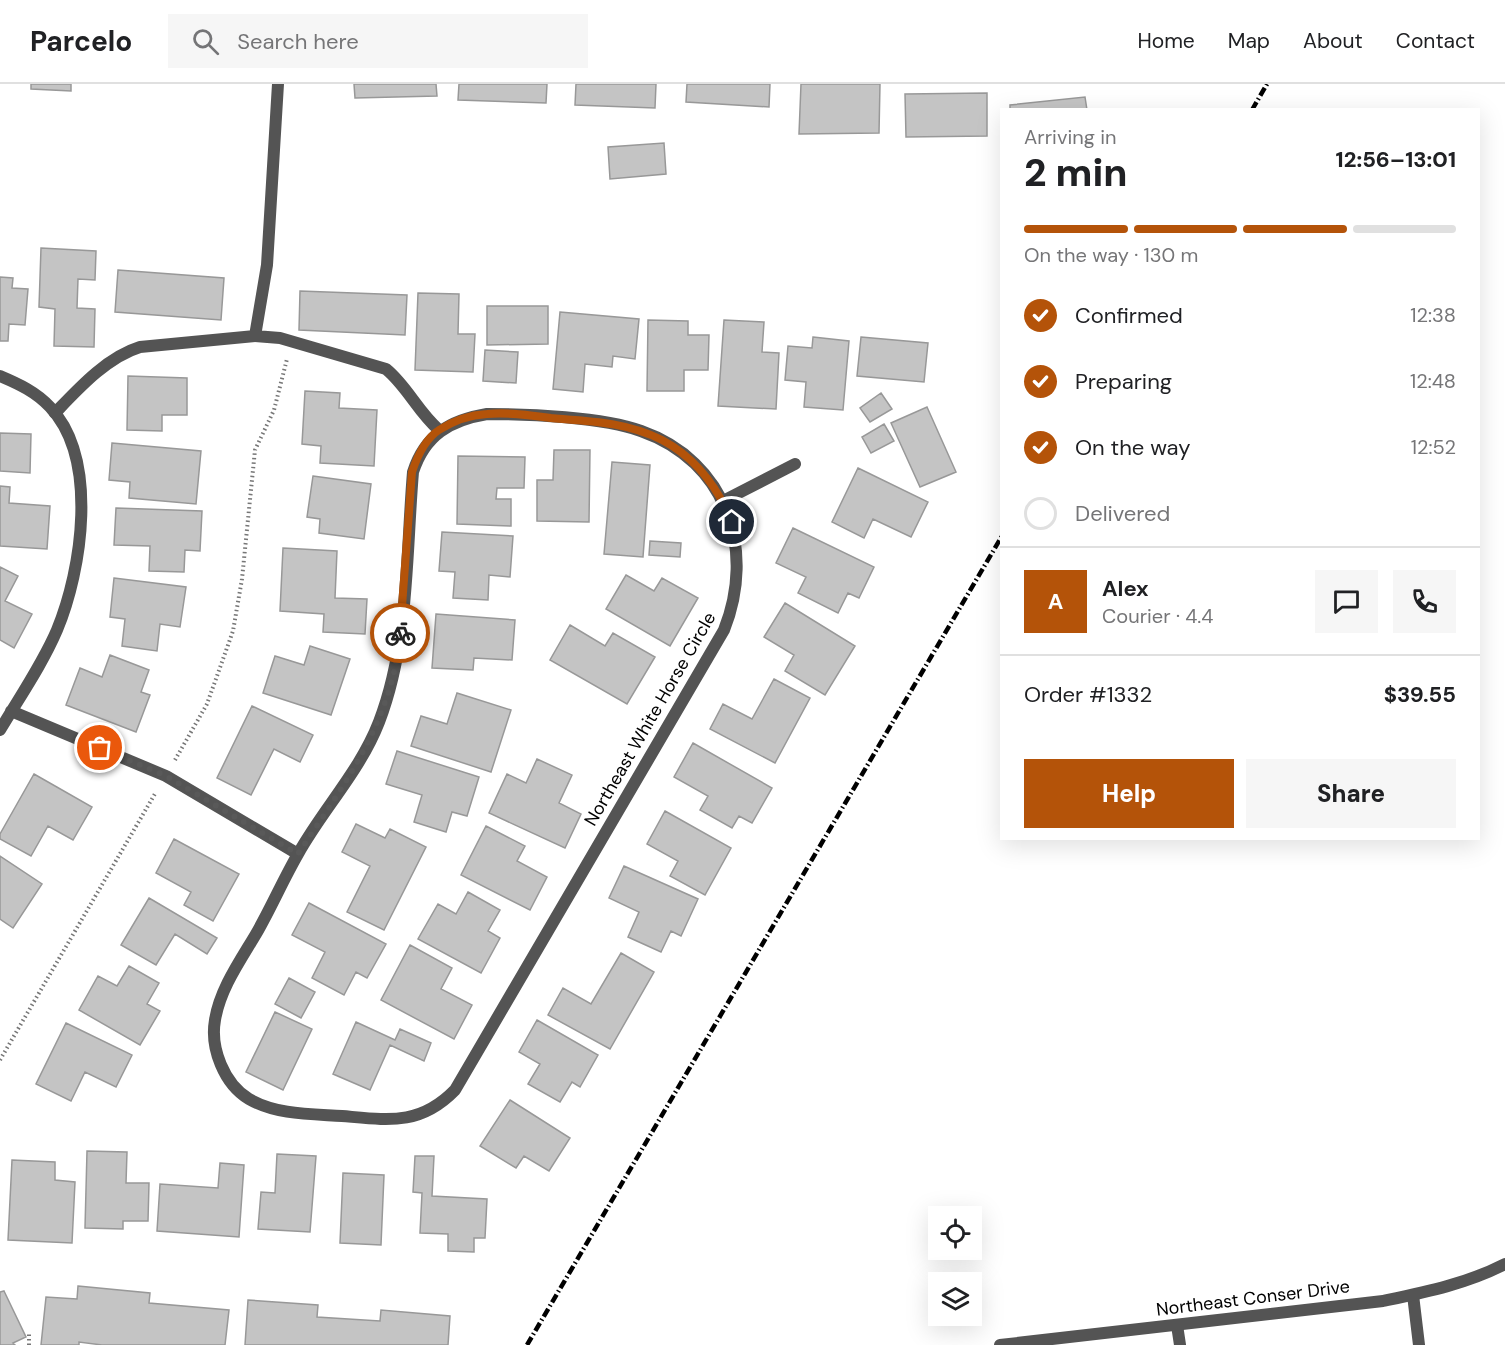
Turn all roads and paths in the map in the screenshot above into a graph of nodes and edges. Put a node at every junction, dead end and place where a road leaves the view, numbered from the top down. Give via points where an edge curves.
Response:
1 (278, 84) edge
2 (255, 336) junction
3 (291, 341) junction
4 (0, 376) edge
5 (55, 413) junction
6 (439, 430) junction
7 (795, 464) dead end
8 (723, 501) junction
9 (11, 711) junction
10 (0, 730) edge
11 (166, 776) junction
12 (298, 854) junction
13 (0, 1060) edge
14 (1505, 1264) edge
15 (1413, 1295) junction
16 (1177, 1325) junction
17 (29, 1334) dead end
18 (29, 1345) edge
19 (1000, 1345) edge
20 (1180, 1345) edge
21 (1419, 1345) edge

1 - 2 street via 267,265
2 - 3 street
2 - 5 street via 126,351 80,387
3 - 6 street via 386,369
3 - 11 path via 279,396 255,450 233,631 207,704
4 - 5 street via 24,386
5 - 9 street via 67,431 77,461 80,536 74,574 56,632
6 - 8 street, Northeast White Horse Circle via 465,418 487,414 618,424 664,441 695,464
6 - 12 street, Northeast White Horse Circle via 418,456 412,472 399,650 393,681 378,726
7 - 8 street
8 - 12 street, Northeast White Horse Circle via 737,547 738,586 724,630 455,1090 427,1113 387,1120 276,1111 237,1090 222,1067 215,1049 215,1021 223,991
9 - 10 street
9 - 11 street
11 - 12 street
11 - 13 path
14 - 15 street, Northeast Conser Drive via 1480,1276
15 - 16 street, Northeast Conser Drive
15 - 21 street
16 - 19 street, Northeast Conser Drive
16 - 20 street
17 - 18 path

